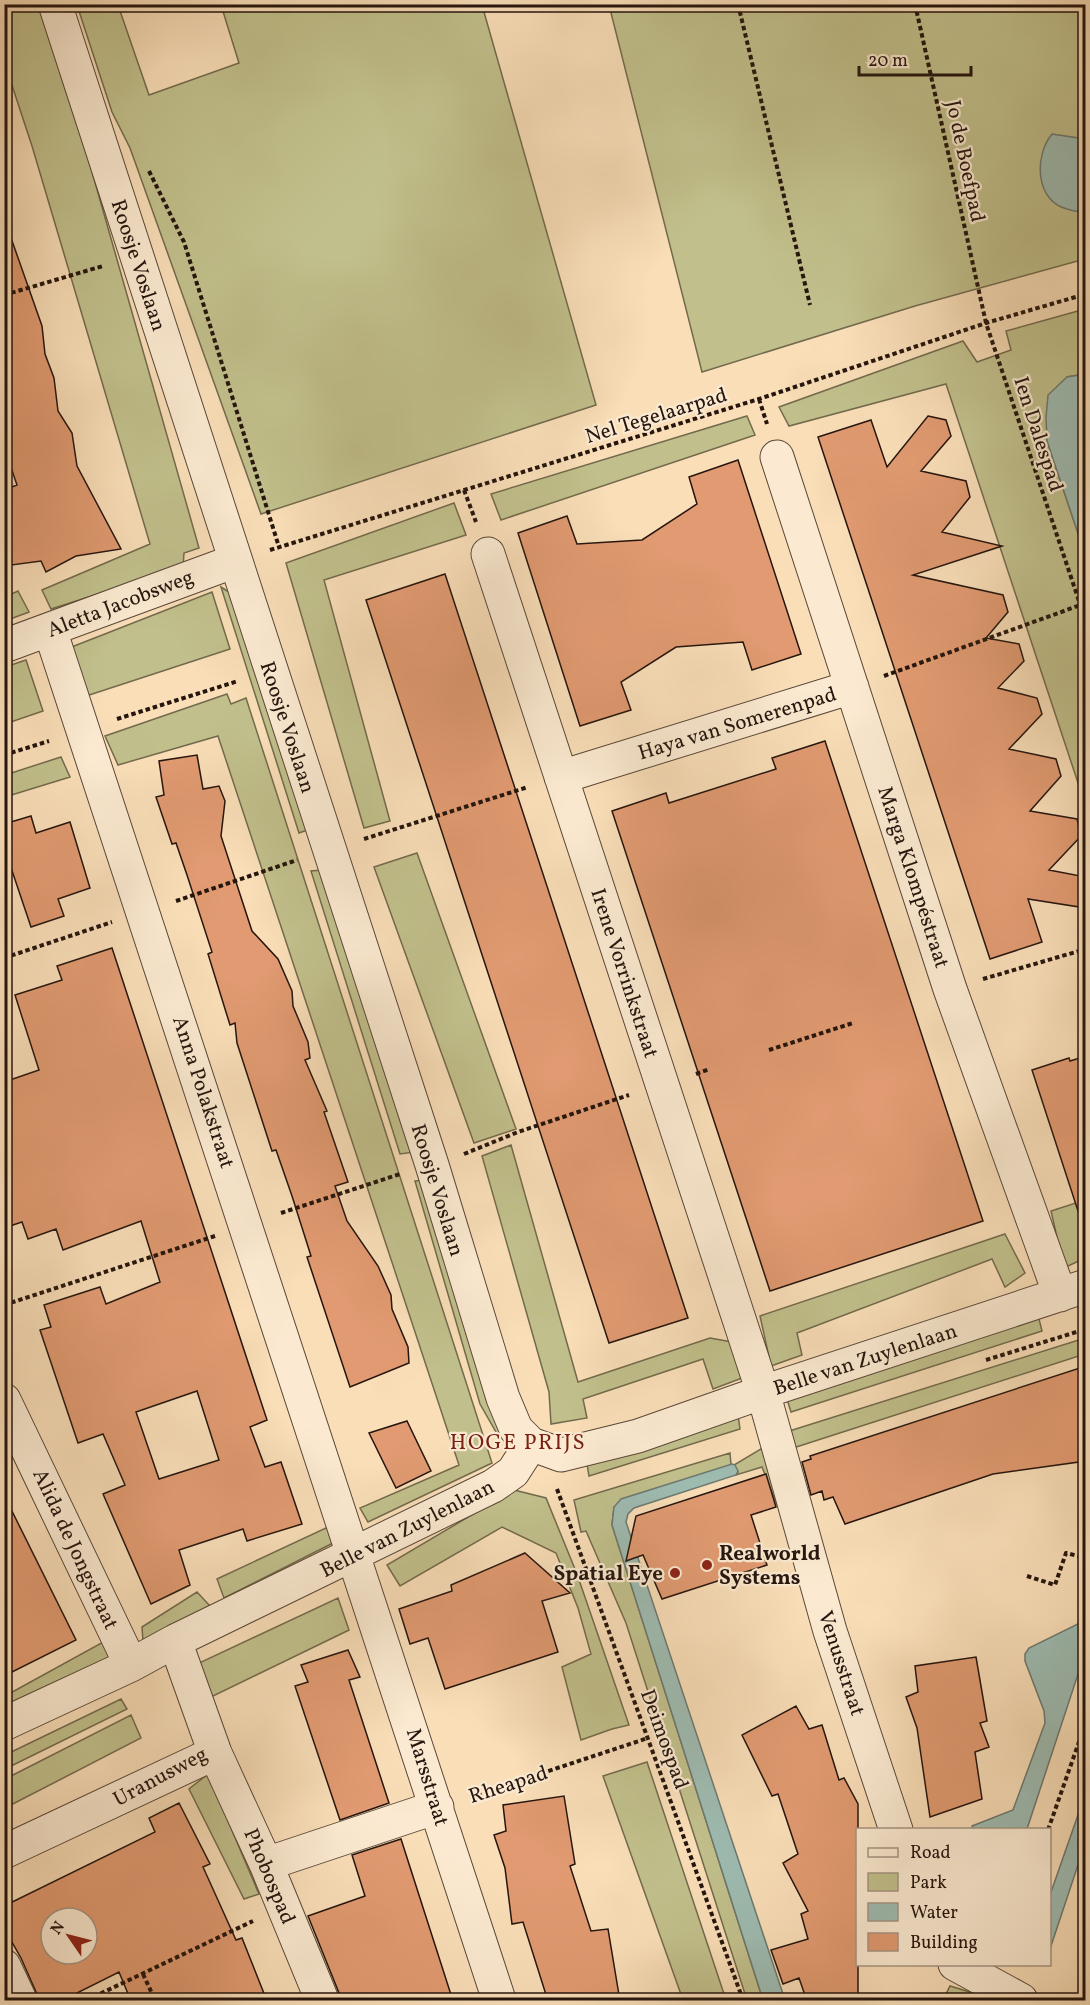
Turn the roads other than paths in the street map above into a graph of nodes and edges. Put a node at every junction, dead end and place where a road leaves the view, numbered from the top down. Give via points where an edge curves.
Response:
1 (55, 4) edge
2 (777, 456) dead end
3 (488, 554) dead end
4 (235, 561) junction
5 (50, 630) junction
6 (4, 646) edge
7 (852, 687) junction
8 (561, 777) junction
9 (1073, 1291) edge
10 (763, 1392) junction
11 (4, 1400) edge
12 (531, 1444) junction
13 (356, 1554) junction
14 (175, 1641) junction
15 (131, 1665) junction
16 (4, 1724) edge
17 (215, 1753) junction
18 (437, 1807) junction
19 (895, 1828) edge
20 (4, 1852) edge
21 (266, 1864) junction
22 (4, 1966) edge
23 (958, 1966) edge
24 (20, 2001) edge
25 (322, 2001) edge
26 (499, 2001) edge
27 (1021, 2001) edge

1 - 4 street, Roosje Voslaan
2 - 7 street, Marga Klompéstraat
3 - 8 street, Irene Vorrinkstraat
4 - 5 street, Aletta Jacobsweg
4 - 12 street, Roosje Voslaan via 432,1165 503,1398 516,1429
5 - 6 street, Aletta Jacobsweg
5 - 13 street, Anna Polakstraat
7 - 8 street, Haya van Somerenpad
7 - 9 street, Marga Klompéstraat via 950,989
8 - 10 street, Irene Vorrinkstraat
9 - 10 street, Belle van Zuylenlaan
10 - 12 street, Belle van Zuylenlaan via 638,1436 561,1455
10 - 19 street, Venusstraat via 830,1631
11 - 15 street, Alida de Jongstraat
12 - 13 street, Belle van Zuylenlaan via 513,1472 493,1486
13 - 14 street, Belle van Zuylenlaan
13 - 18 street, Marsstraat
14 - 15 street, Belle van Zuylenlaan
14 - 17 street, Uranusweg
15 - 16 street, Belle van Zuylenlaan
17 - 20 street, Uranusweg
17 - 21 street, Phobospad
18 - 21 street
18 - 26 street, Marsstraat
21 - 25 street, Phobospad
22 - 24 street
23 - 27 street

